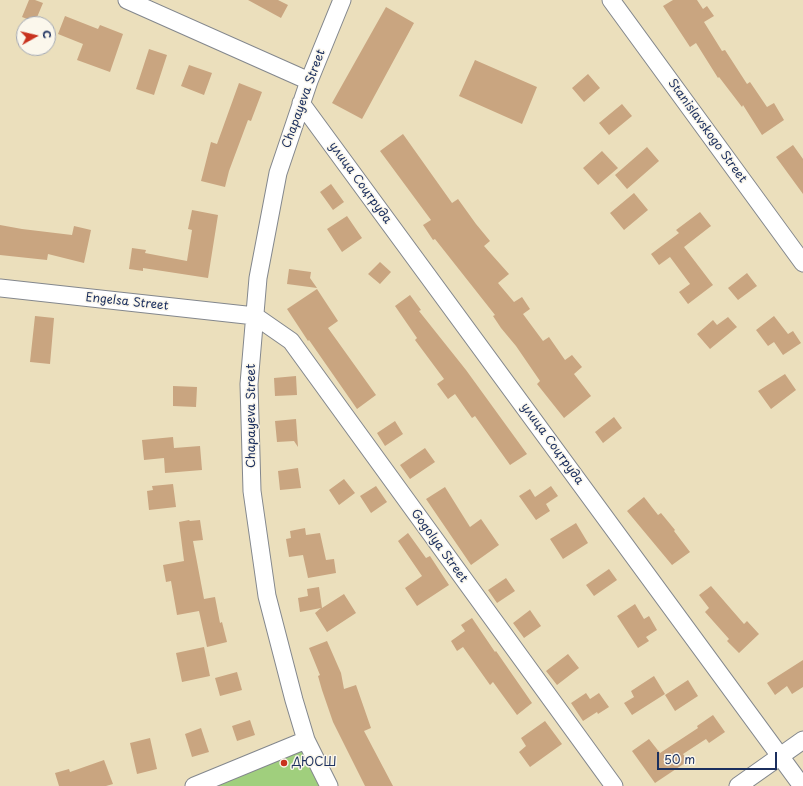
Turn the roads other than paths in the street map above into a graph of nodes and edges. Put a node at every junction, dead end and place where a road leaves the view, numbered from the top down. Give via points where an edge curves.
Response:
1 (127, 0) edge
2 (342, 0) edge
3 (611, 0) edge
4 (308, 81) junction
5 (301, 103) junction
6 (803, 263) edge
7 (0, 288) edge
8 (255, 316) junction
9 (306, 740) junction
10 (803, 740) edge
11 (781, 756) junction
12 (194, 786) edge
13 (329, 786) edge
14 (614, 786) edge
15 (738, 786) edge
16 (802, 786) edge

1 - 4 street
2 - 4 street, Chapayeva Street
3 - 6 street, Stanislavskogo Street
4 - 5 street, Chapayeva Street
5 - 8 street, Chapayeva Street via 278,174 258,278
5 - 11 street, улица Соцтруда
7 - 8 street, Engelsa Street
8 - 9 street, Chapayeva Street via 249,384 252,491 267,596
8 - 14 street, Gogolya Street via 291,341
9 - 12 street
9 - 13 street, Chapayeva Street
10 - 11 street
11 - 15 street
11 - 16 street, улица Соцтруда

